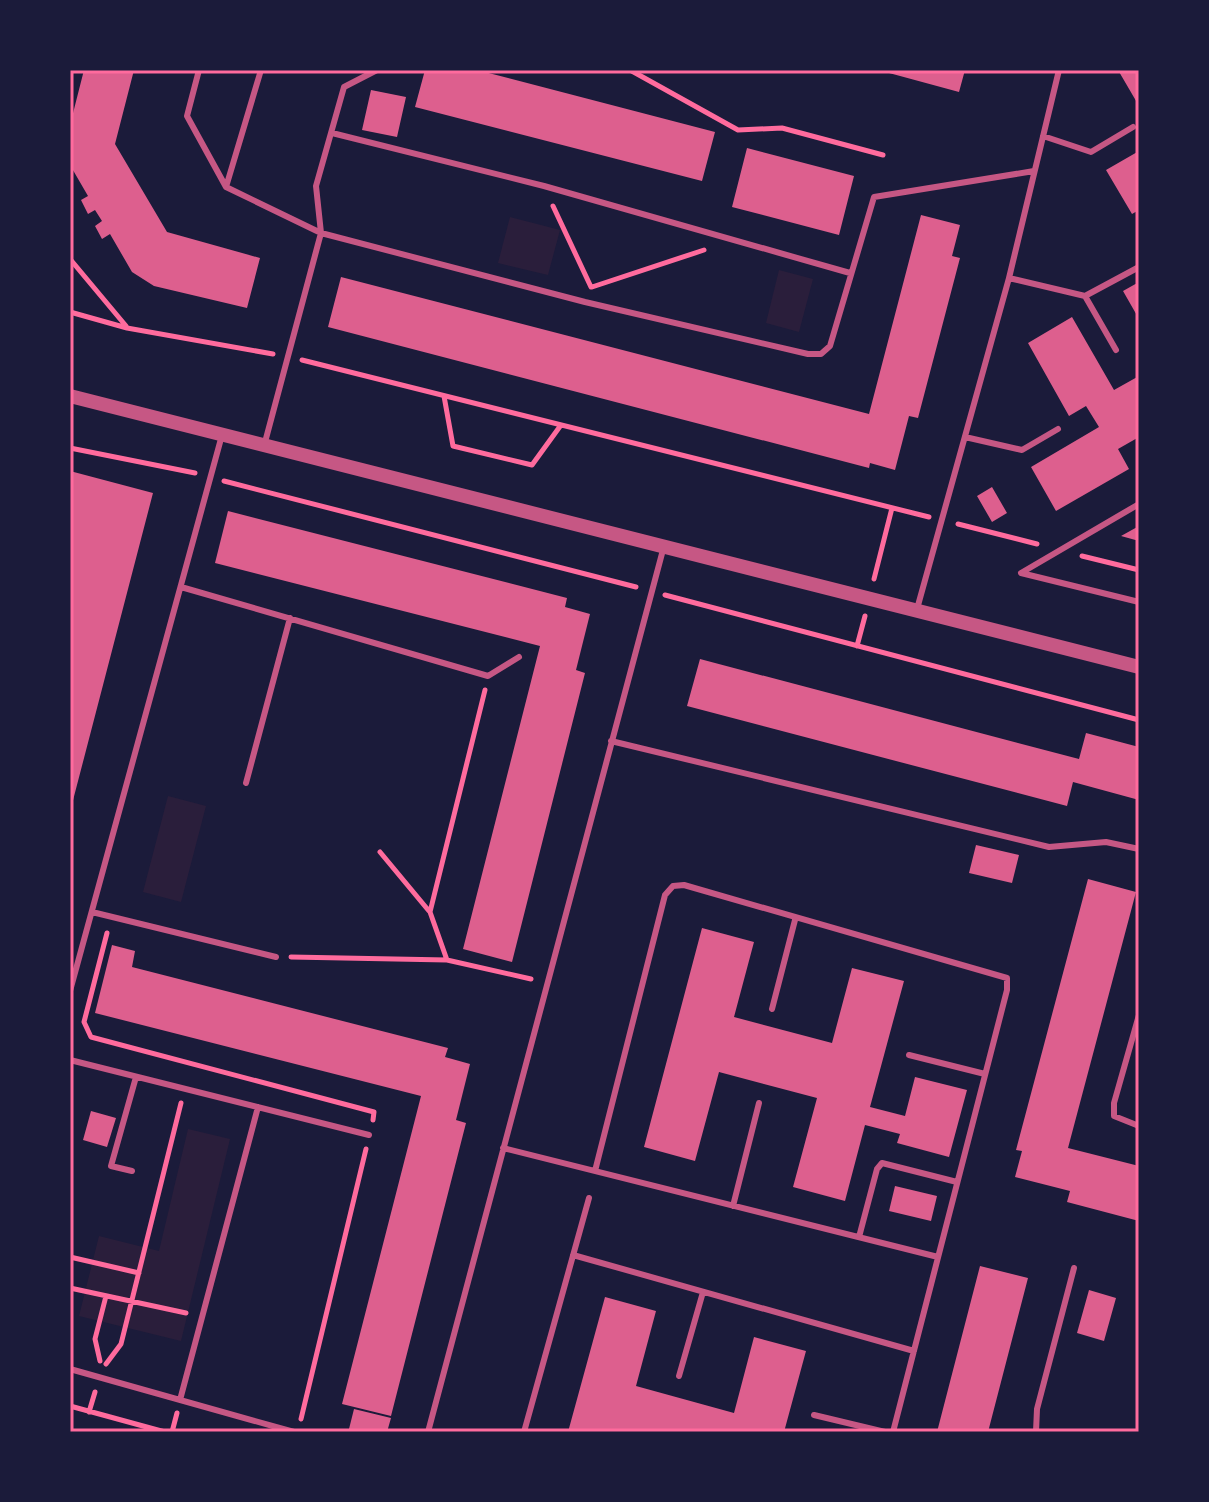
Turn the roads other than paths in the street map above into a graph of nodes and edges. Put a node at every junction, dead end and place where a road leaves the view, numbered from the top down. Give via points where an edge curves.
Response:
1 (199, 70) edge
2 (261, 70) edge
3 (377, 70) edge
4 (1059, 70) edge
5 (1133, 127) dead end
6 (332, 133) junction
7 (1043, 136) junction
8 (1034, 171) junction
9 (226, 187) junction
10 (321, 233) junction
11 (1139, 267) edge
12 (850, 273) junction
13 (1009, 278) junction
14 (1085, 296) junction
15 (1116, 350) dead end
16 (70, 396) edge
17 (1058, 429) dead end
18 (222, 435) junction
19 (965, 437) junction
20 (264, 446) junction
21 (1139, 504) edge
22 (664, 546) junction
23 (181, 587) junction
24 (1139, 602) edge
25 (917, 609) junction
26 (290, 618) junction
27 (519, 657) dead end
28 (1139, 667) edge
29 (611, 741) junction
30 (246, 783) dead end
31 (1139, 849) edge
32 (92, 912) junction
33 (795, 920) junction
34 (276, 957) road end
35 (70, 991) edge
36 (772, 1009) dead end
37 (1139, 1015) edge
38 (909, 1055) dead end
39 (70, 1060) edge
40 (985, 1074) junction
41 (136, 1077) junction
42 (759, 1103) dead end
43 (258, 1107) junction
44 (1139, 1126) edge
45 (369, 1135) road end
46 (503, 1148) junction
47 (132, 1171) dead end
48 (595, 1171) junction
49 (957, 1182) junction
50 (589, 1198) dead end
51 (733, 1206) junction
52 (859, 1237) junction
53 (573, 1255) junction
54 (938, 1257) junction
55 (1074, 1268) dead end
56 (703, 1292) junction
57 (914, 1351) junction
58 (70, 1369) edge
59 (679, 1376) dead end
60 (180, 1400) junction
61 (814, 1415) dead end
62 (296, 1432) edge
63 (428, 1432) edge
64 (524, 1432) edge
65 (885, 1432) edge
66 (893, 1432) edge
67 (1036, 1432) edge

1 - 9 lane via 187,116
2 - 9 lane
3 - 6 lane via 344,87
4 - 7 lane
5 - 7 lane via 1091,152
6 - 10 lane via 316,186
6 - 12 lane via 544,186
7 - 8 lane
8 - 12 lane via 874,197
8 - 13 lane
9 - 10 lane
10 - 12 lane via 808,354 821,354 830,346
10 - 20 lane
11 - 14 lane
13 - 14 lane
13 - 19 lane
14 - 15 lane
16 - 18 street
17 - 19 lane via 1022,450
18 - 20 street
18 - 23 lane
19 - 25 lane
20 - 22 street
21 - 24 lane via 1021,573
22 - 25 street
22 - 29 lane
23 - 26 lane
23 - 32 lane
25 - 28 street
26 - 27 lane via 488,676
26 - 30 lane
29 - 31 lane via 1049,847 1106,842
29 - 46 lane
32 - 34 lane
32 - 35 lane
33 - 36 lane
33 - 40 lane via 1007,978
33 - 48 lane via 684,885 673,886 665,895
37 - 44 lane via 1114,1103 1114,1116
38 - 40 lane
39 - 41 lane
40 - 49 lane
41 - 43 lane
41 - 47 lane via 111,1166
42 - 51 lane
43 - 45 lane
43 - 60 lane
46 - 48 lane
46 - 63 lane
48 - 51 lane
49 - 52 lane via 882,1163
49 - 54 lane
50 - 53 lane
51 - 52 lane
52 - 54 lane
53 - 56 lane
53 - 64 lane
54 - 57 lane
55 - 67 lane via 1037,1409
56 - 57 lane
56 - 59 lane
57 - 66 lane
58 - 60 lane
60 - 62 lane
61 - 65 lane

